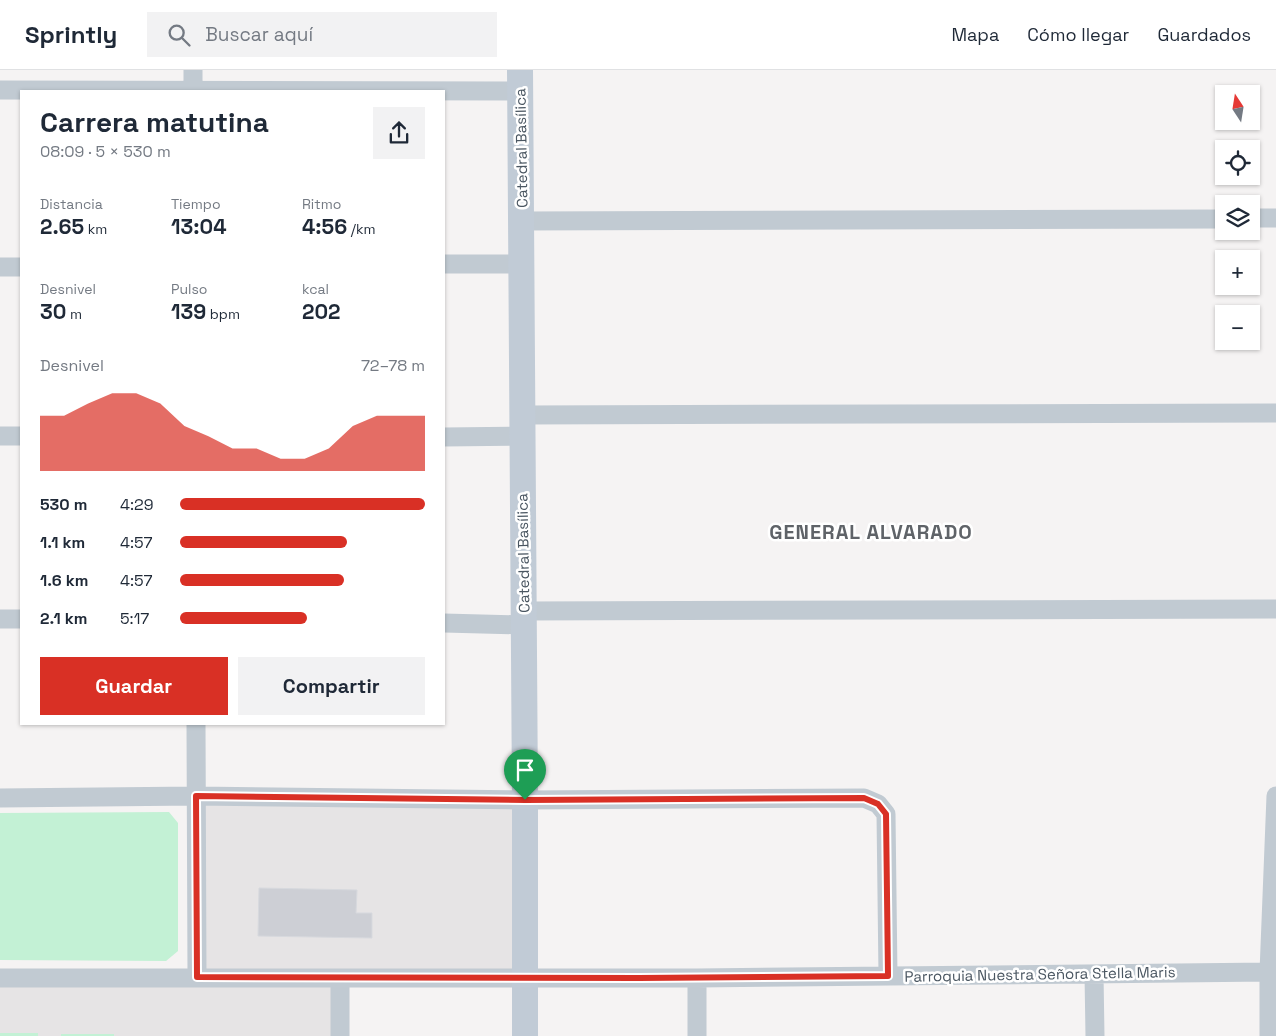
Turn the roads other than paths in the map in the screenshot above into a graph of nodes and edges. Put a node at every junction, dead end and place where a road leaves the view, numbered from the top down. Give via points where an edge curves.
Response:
1 (193, 70) edge
2 (520, 81) edge
3 (0, 90) edge
4 (20, 90) edge
5 (193, 90) edge
6 (226, 90) edge
7 (1215, 218) edge
8 (1260, 218) edge
9 (1276, 218) edge
10 (522, 220) junction
11 (445, 264) edge
12 (522, 264) junction
13 (0, 267) edge
14 (20, 267) edge
15 (1276, 413) edge
16 (522, 426) junction
17 (0, 436) edge
18 (20, 436) edge
19 (445, 437) edge
20 (1276, 609) edge
21 (524, 618) junction
22 (0, 619) edge
23 (20, 619) edge
24 (445, 623) edge
25 (196, 725) edge
26 (196, 796) junction
27 (1276, 796) edge
28 (0, 798) edge
29 (525, 800) junction
30 (1273, 973) edge
31 (1094, 974) junction
32 (888, 976) junction
33 (197, 977) junction
34 (0, 978) edge
35 (340, 978) junction
36 (697, 978) junction
37 (524, 979) junction
38 (340, 1036) edge
39 (524, 1036) edge
40 (697, 1036) edge
41 (1095, 1036) edge
42 (1269, 1036) edge

1 - 5 street
2 - 6 street
2 - 10 main road, Catedral Basílica
3 - 4 street
7 - 10 street
8 - 9 street
10 - 12 main road, Catedral Basílica
11 - 12 street
12 - 16 main road, Catedral Basílica
13 - 14 street
15 - 16 street
16 - 19 street
16 - 21 main road, Catedral Basílica
17 - 18 street
20 - 21 street
21 - 24 street
21 - 29 main road, Catedral Basílica
22 - 23 street
25 - 26 street
26 - 28 street
26 - 29 street
26 - 33 street
27 - 30 street
29 - 32 street via 864,798 878,804 886,814
29 - 37 main road, Catedral Basílica
30 - 31 street, Parroquia Nuestra Señora Stella Maris
30 - 42 street
31 - 32 street, Parroquia Nuestra Señora Stella Maris
31 - 41 street
32 - 36 street, Parroquia Nuestra Señora Stella Maris
33 - 34 street, Parroquia Nuestra Señora Stella Maris
33 - 35 street, Parroquia Nuestra Señora Stella Maris
35 - 37 street, Parroquia Nuestra Señora Stella Maris
35 - 38 street
36 - 37 street, Parroquia Nuestra Señora Stella Maris
36 - 40 street
37 - 39 main road, Catedral Basílica

